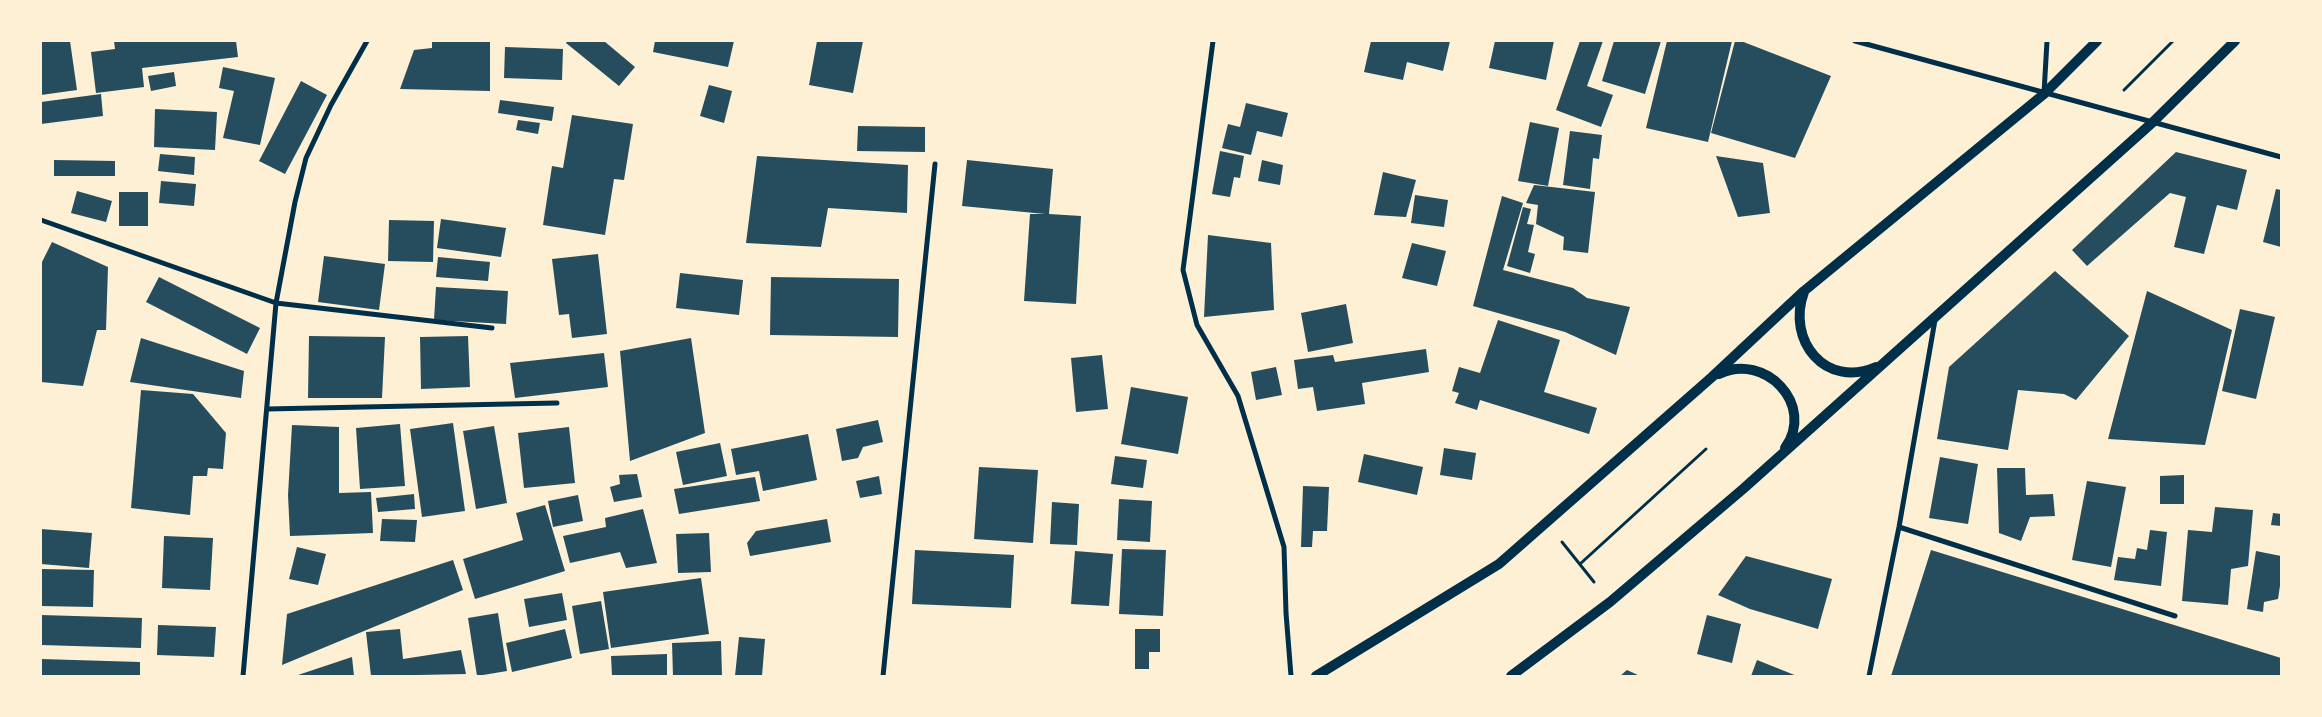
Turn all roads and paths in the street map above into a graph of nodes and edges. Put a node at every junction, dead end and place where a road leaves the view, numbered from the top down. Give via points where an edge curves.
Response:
1 (367, 41) edge
2 (1213, 41) edge
3 (1855, 41) edge
4 (2047, 41) edge
5 (2097, 41) edge
6 (2174, 41) edge
7 (2235, 41) edge
8 (2044, 94) junction
9 (2104, 110) junction
10 (2153, 122) junction
11 (2281, 157) edge
12 (935, 164) dead end
13 (41, 220) edge
14 (1804, 291) junction
15 (276, 303) junction
16 (1935, 316) junction
17 (492, 328) dead end
18 (1882, 364) junction
19 (1712, 377) junction
20 (557, 403) dead end
21 (267, 409) junction
22 (1706, 449) dead end
23 (1779, 457) junction
24 (1546, 523) junction
25 (1899, 527) junction
26 (1580, 564) junction
27 (1610, 602) junction
28 (2175, 616) dead end
29 (243, 676) edge
30 (883, 676) edge
31 (1291, 676) edge
32 (1316, 676) edge
33 (1511, 676) edge
34 (1869, 676) edge

1 - 15 street via 306,158
2 - 31 street via 1183,270 1196,325 1238,396 1284,547
3 - 8 street
4 - 8 street
5 - 8 main road
6 - 9 path
7 - 10 main road
8 - 9 street
8 - 14 main road
9 - 10 street
10 - 11 street
10 - 16 main road
12 - 30 street
13 - 15 street
14 - 18 main road via 1799,305 1800,333 1816,357 1827,366 1855,372
14 - 19 main road
15 - 17 street
15 - 21 street
16 - 18 main road
16 - 25 street
18 - 23 main road
19 - 23 main road via 1726,370 1758,370 1783,387 1792,408 1793,431
19 - 24 main road
20 - 21 street
21 - 29 street
22 - 26 path
23 - 27 main road
24 - 26 path
24 - 32 main road via 1499,564
25 - 28 street
25 - 34 street
26 - 27 path
27 - 33 main road

